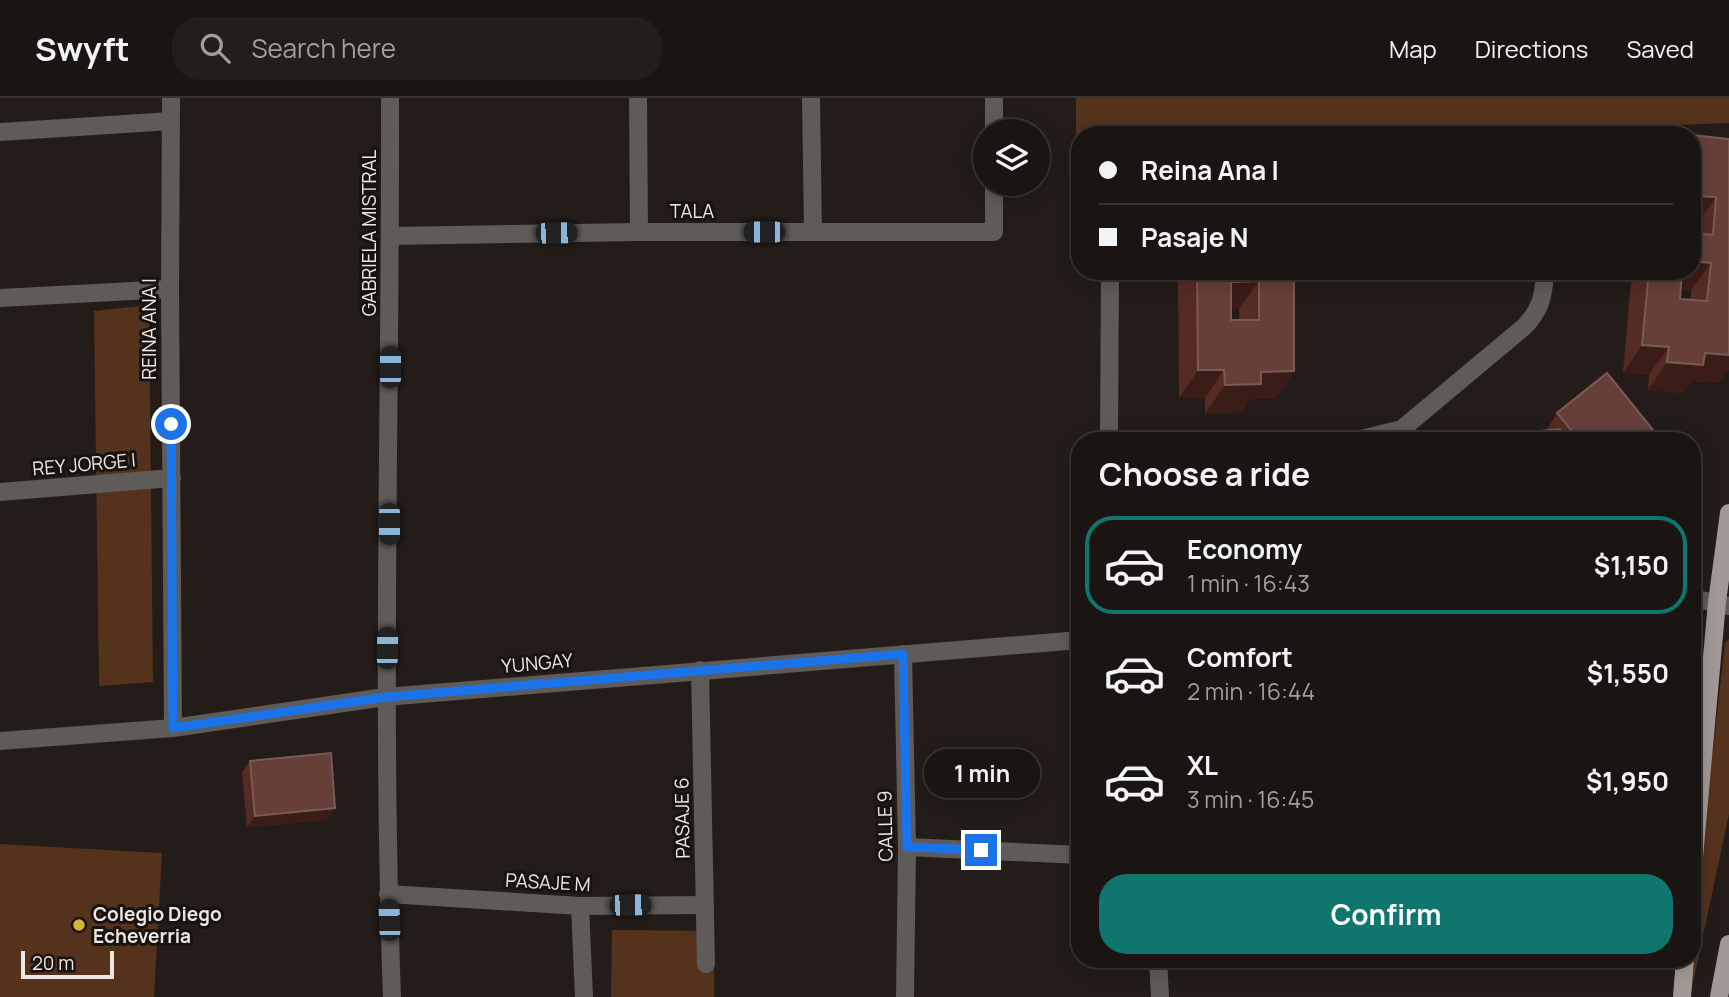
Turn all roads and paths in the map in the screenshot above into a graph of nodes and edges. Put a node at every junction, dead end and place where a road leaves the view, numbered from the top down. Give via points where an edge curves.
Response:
1 (171, 98) edge
2 (390, 98) edge
3 (638, 98) edge
4 (811, 98) edge
5 (994, 98) edge
6 (994, 119) edge
7 (171, 121) junction
8 (0, 132) edge
9 (994, 196) edge
10 (639, 232) junction
11 (813, 232) junction
12 (390, 236) junction
13 (1110, 280) edge
14 (1545, 280) edge
15 (170, 289) junction
16 (0, 298) edge
17 (1109, 432) edge
18 (1390, 432) edge
19 (172, 478) junction
20 (0, 492) edge
21 (1729, 513) edge
22 (1701, 600) edge
23 (1723, 604) edge
24 (1071, 641) edge
25 (903, 654) junction
26 (700, 670) junction
27 (386, 697) junction
28 (173, 728) junction
29 (0, 741) edge
30 (1701, 798) edge
31 (907, 847) junction
32 (1071, 855) edge
33 (388, 894) junction
34 (705, 905) junction
35 (580, 906) junction
36 (1729, 944) edge
37 (706, 964) dead end
38 (1158, 968) edge
39 (1684, 968) edge
40 (392, 997) edge
41 (584, 997) edge
42 (905, 997) edge
43 (1160, 997) edge
44 (1682, 997) edge
45 (1719, 997) edge

1 - 7 street, REINA ANA I
2 - 12 street, GABRIELA MISTRAL
3 - 10 street
4 - 11 street
5 - 6 street
7 - 8 street
7 - 15 street, REINA ANA I
9 - 11 street, TALA via 994,232
10 - 11 street, TALA
10 - 12 street, TALA
12 - 27 street, GABRIELA MISTRAL
13 - 17 street
14 - 18 street via 1536,315 1524,327 1402,429
15 - 16 street
15 - 19 street, REINA ANA I
19 - 20 street, REY JORGE I
19 - 28 street, REINA ANA I
21 - 23 main road
22 - 23 street
23 - 30 main road
24 - 25 street, YUNGAY
25 - 26 street, YUNGAY
25 - 31 street, CALLE 9
26 - 27 street, YUNGAY
26 - 34 street, PASAJE 6
27 - 28 street, YUNGAY
27 - 33 street, GABRIELA MISTRAL
28 - 29 street, YUNGAY
31 - 32 street
31 - 42 street, CALLE 9
33 - 35 street, PASAJE M
33 - 40 street, GABRIELA MISTRAL
34 - 35 street, PASAJE M
34 - 37 street, PASAJE 6
35 - 41 street
36 - 45 main road
38 - 43 street
39 - 44 main road

